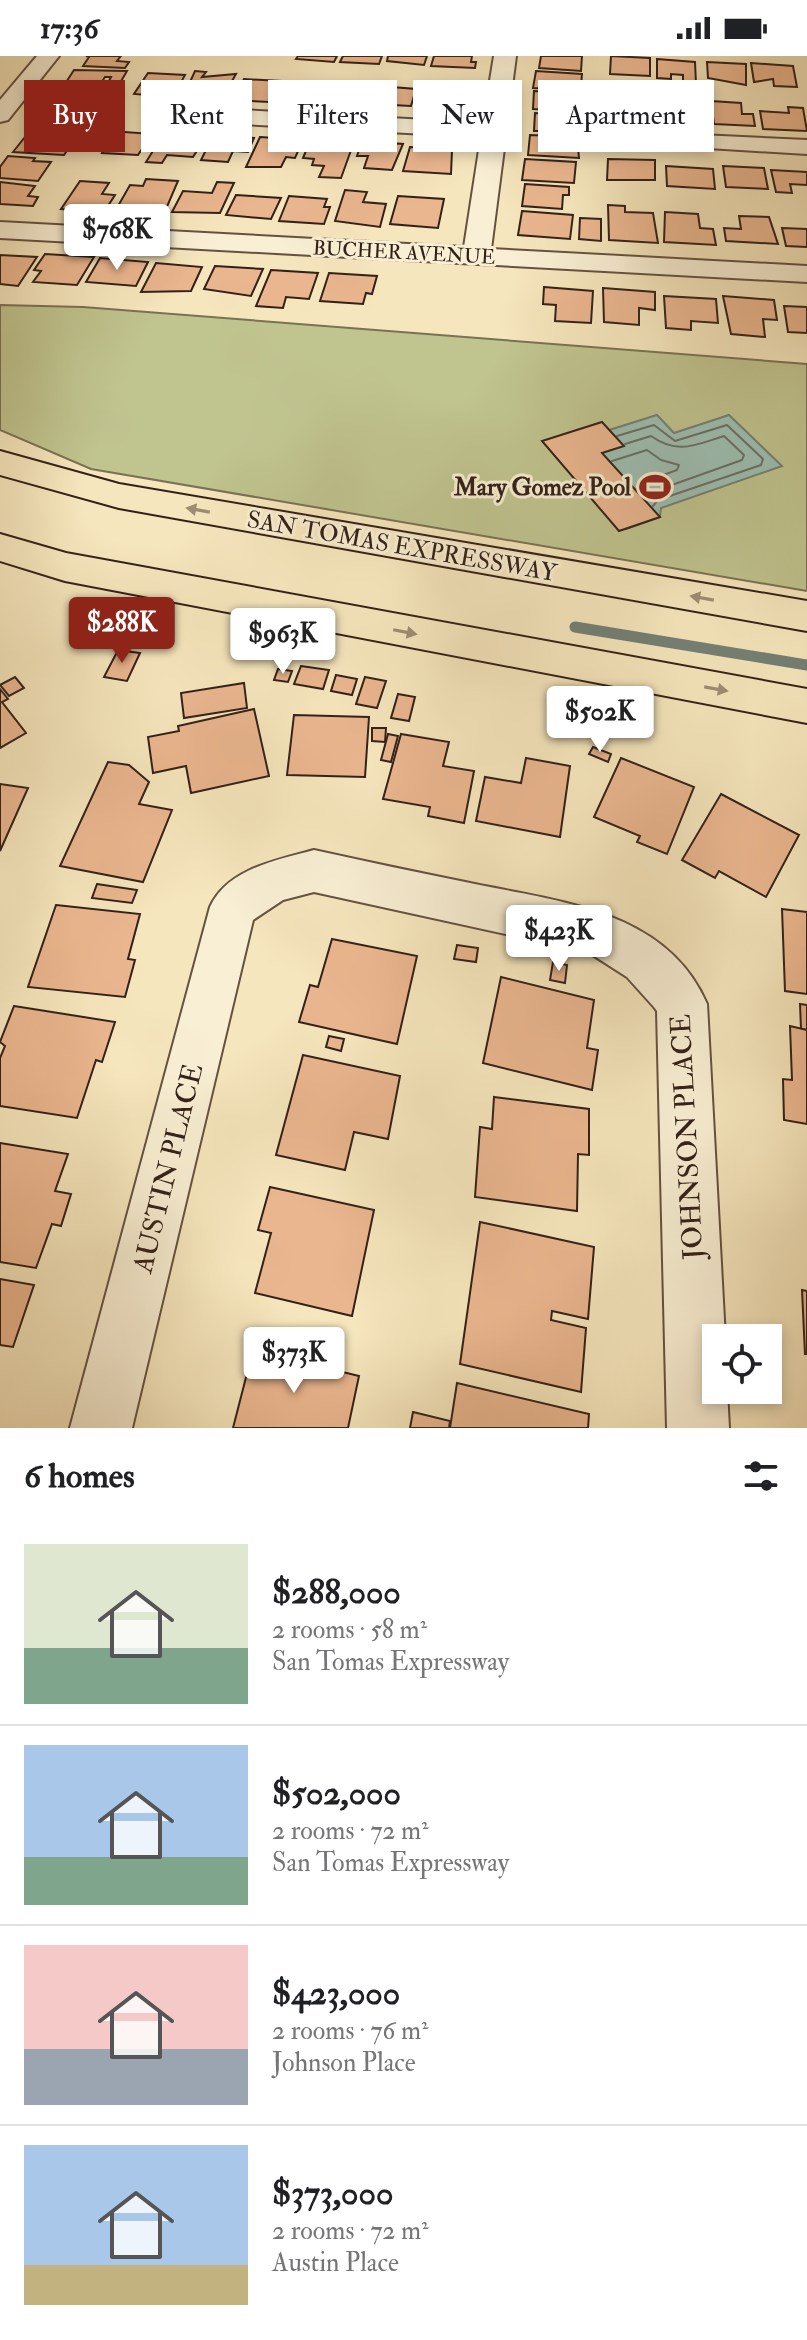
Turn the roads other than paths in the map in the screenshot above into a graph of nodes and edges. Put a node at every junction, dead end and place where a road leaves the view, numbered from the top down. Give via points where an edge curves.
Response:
1 (48, 56) edge
2 (505, 56) edge
3 (501, 80) edge
4 (0, 115) edge
5 (252, 118) edge
6 (413, 127) edge
7 (714, 143) edge
8 (807, 147) edge
9 (489, 152) edge
10 (0, 230) edge
11 (476, 255) junction
12 (807, 274) edge
13 (0, 463) edge
14 (0, 550) edge
15 (807, 616) edge
16 (807, 706) edge
17 (233, 907) joint
18 (101, 1428) edge
19 (698, 1428) edge

1 - 4 street
2 - 3 street
5 - 6 street
7 - 8 street
9 - 11 street
10 - 11 street, BUCHER AVENUE
11 - 12 street, BUCHER AVENUE
15 -> 13 highway, SAN TOMAS EXPRESSWAY via 119,496
14 -> 16 highway via 65,567
17 - 18 street, AUSTIN PLACE
17 - 19 street, JOHNSON PLACE via 271,882 314,871 595,931 632,948 660,975 682,1004

